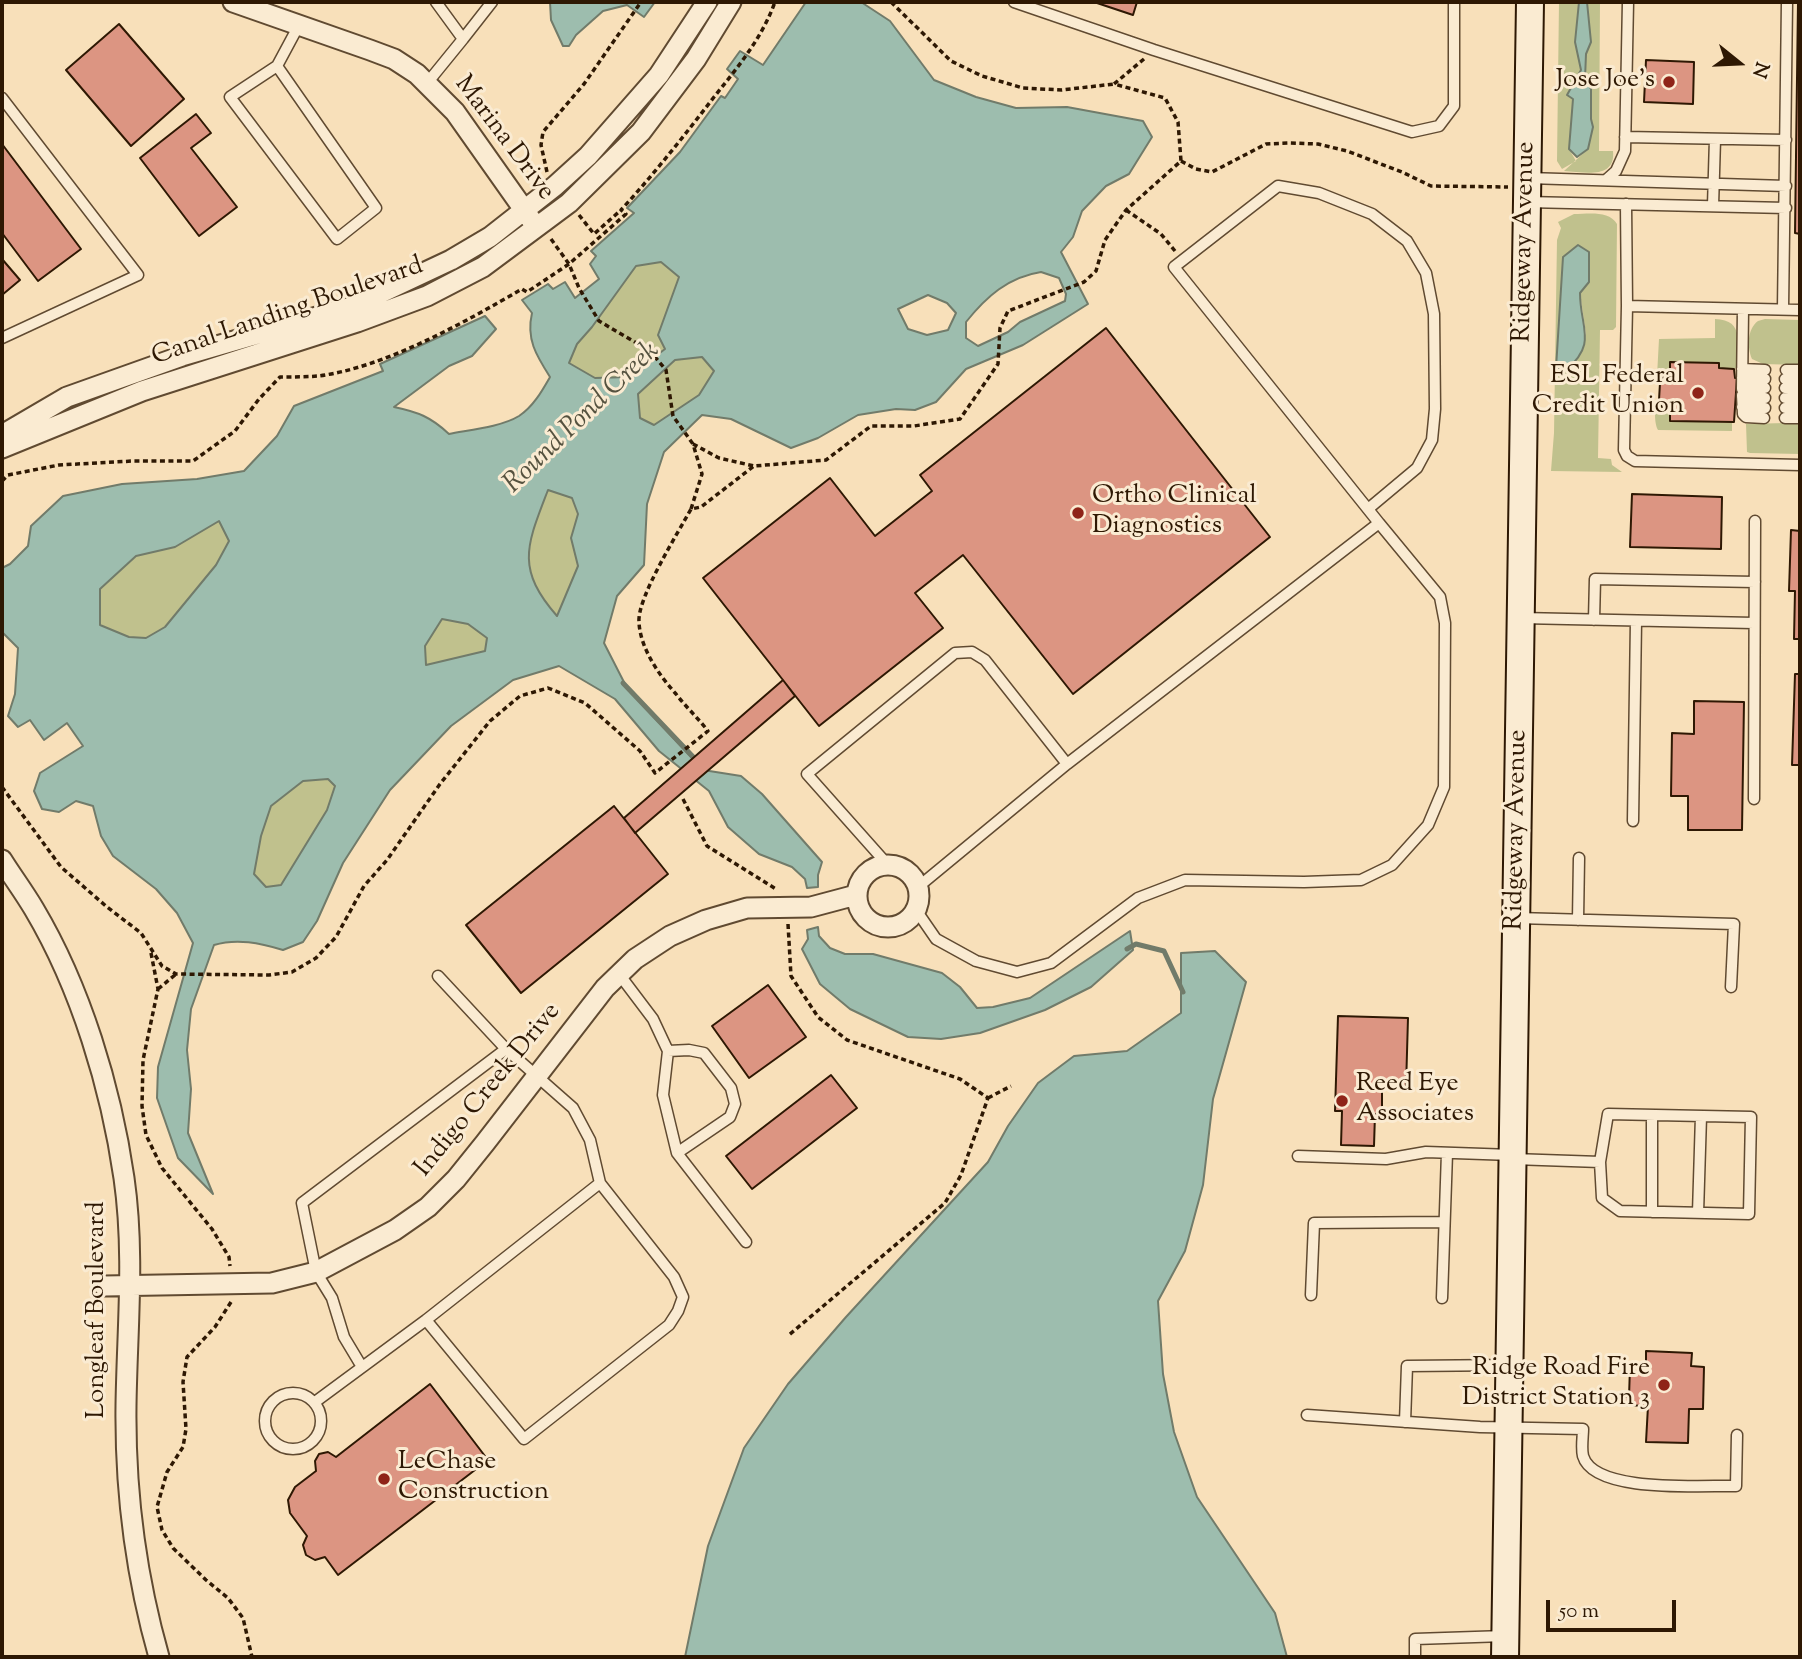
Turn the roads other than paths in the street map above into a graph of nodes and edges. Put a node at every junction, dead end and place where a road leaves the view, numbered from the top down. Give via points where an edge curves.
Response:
1 (233, 2) edge
2 (436, 2) edge
3 (492, 2) edge
4 (707, 2) edge
5 (731, 2) edge
6 (1014, 2) edge
7 (1454, 2) edge
8 (1530, 2) edge
9 (1628, 2) edge
10 (1787, 2) edge
11 (299, 25) junction
12 (463, 39) junction
13 (277, 66) junction
14 (428, 82) junction
15 (2, 98) edge
16 (1625, 137) junction
17 (1715, 139) junction
18 (1786, 140) junction
19 (1606, 180) junction
20 (1714, 184) junction
21 (1786, 186) junction
22 (1527, 189) junction
23 (1626, 204) junction
24 (1713, 206) junction
25 (1786, 208) junction
26 (524, 210) junction
27 (536, 228) junction
28 (1627, 306) junction
29 (1743, 309) junction
30 (1783, 309) junction
31 (1800, 310) edge
32 (2, 338) edge
33 (1800, 370) edge
34 (1800, 379) edge
35 (1742, 389) junction
36 (1800, 389) edge
37 (1765, 393) junction
38 (1785, 393) junction
39 (1800, 398) edge
40 (1800, 408) edge
41 (1800, 418) edge
42 (2, 435) edge
43 (2, 448) edge
44 (1800, 465) edge
45 (1368, 509) junction
46 (1755, 521) dead end
47 (1379, 523) junction
48 (1755, 582) junction
49 (1521, 618) junction
50 (1594, 620) junction
51 (1636, 621) junction
52 (1754, 623) junction
53 (1067, 764) junction
54 (1754, 799) dead end
55 (1633, 821) dead end
56 (1579, 858) dead end
57 (2, 860) edge
58 (887, 864) junction
59 (918, 887) junction
60 (856, 895) junction
61 (916, 910) junction
62 (1516, 918) junction
63 (1578, 920) junction
64 (619, 975) junction
65 (438, 976) dead end
66 (1731, 987) dead end
67 (506, 1049) junction
68 (668, 1051) junction
69 (537, 1075) junction
70 (1652, 1115) junction
71 (1701, 1116) junction
72 (677, 1153) junction
73 (1447, 1153) junction
74 (1298, 1156) dead end
75 (1513, 1157) junction
76 (1600, 1162) junction
77 (600, 1183) junction
78 (1652, 1212) junction
79 (1698, 1213) junction
80 (1444, 1222) junction
81 (746, 1242) dead end
82 (316, 1272) junction
83 (130, 1285) junction
84 (104, 1286) dead end
85 (1311, 1295) dead end
86 (1442, 1298) dead end
87 (426, 1321) junction
88 (1509, 1365) junction
89 (362, 1367) junction
90 (315, 1402) junction
91 (1307, 1415) dead end
92 (1405, 1422) junction
93 (1508, 1427) junction
94 (1737, 1435) dead end
95 (1505, 1647) edge
96 (159, 1657) edge
97 (1415, 1657) edge

1 - 11 street, Marina Drive
2 - 12 lane
3 - 12 lane
4 - 26 street, Canal Landing Boulevard via 627,114 588,156
5 - 27 street, Canal Landing Boulevard via 696,59 641,132 569,203
6 - 7 lane via 1412,132 1439,126 1454,106
8 - 22 main road, Ridgeway Avenue
9 - 16 lane
10 - 18 lane
11 - 13 lane
11 - 14 street, Marina Drive via 394,60
12 - 14 lane
13 - 13 lane via 230,97 337,239 376,208
14 - 26 street, Marina Drive via 455,112
15 - 32 lane via 138,275
16 - 17 lane
16 - 19 lane via 1621,162
17 - 18 lane
17 - 20 lane
18 - 21 lane
19 - 20 lane
19 - 22 lane
20 - 21 lane
20 - 24 lane
21 - 25 lane
22 - 23 lane
22 - 49 main road, Ridgeway Avenue
23 - 24 lane
23 - 28 lane
24 - 25 lane
25 - 30 lane
26 - 27 street, Marina Drive
26 - 42 street, Canal Landing Boulevard via 451,260 351,307 182,356 67,397
27 - 43 street, Canal Landing Boulevard via 483,267 427,296 142,391
28 - 29 lane
28 - 44 lane via 1627,456 1635,461
29 - 30 lane
29 - 35 lane
30 - 31 lane
33 - 38 lane
34 - 38 lane
35 - 37 lane
35 - 37 lane
35 - 37 lane
36 - 38 lane
38 - 39 lane
38 - 40 lane
38 - 41 lane
45 - 45 lane via 1174,267 1278,186 1319,193 1372,214 1407,241 1426,273 1434,314 1432,440 1417,468
45 - 47 lane
46 - 48 lane
47 - 53 lane
47 - 61 lane via 1440,597 1445,623 1444,787 1428,825 1392,864 1361,880 1185,880 1138,898 1051,963 1017,972 976,961 936,939
48 - 50 lane via 1595,579
48 - 52 lane
49 - 50 lane
49 - 62 main road, Ridgeway Avenue
50 - 51 lane
51 - 52 lane
51 - 55 lane
52 - 54 lane
53 - 58 lane via 985,660 972,652 955,653 807,774
53 - 59 lane
56 - 63 lane
57 - 83 street, Longleaf Boulevard via 35,910 73,990 104,1076 124,1179
58 - 59 street via 906,869
58 - 60 street via 867,872
59 - 61 street
60 - 61 street via 863,915 881,927 900,925
60 - 64 street, Indigo Creek Drive via 811,907 747,908 706,920 670,936
62 - 63 lane
62 - 75 main road, Ridgeway Avenue
63 - 66 lane via 1734,924
64 - 68 lane via 653,1019
64 - 69 street, Indigo Creek Drive
65 - 67 lane
67 - 69 lane
67 - 82 lane via 302,1203
68 - 72 lane via 663,1095
68 - 72 lane via 704,1053 731,1088 734,1104 730,1117
69 - 77 lane via 573,1108 590,1140
69 - 82 street, Indigo Creek Drive via 456,1179 428,1207
70 - 71 lane
70 - 76 lane via 1608,1114
70 - 78 lane
71 - 79 lane
71 - 79 lane via 1751,1117 1749,1214
72 - 81 lane
73 - 74 lane via 1386,1159
73 - 75 lane
73 - 80 lane
75 - 76 lane
75 - 88 main road, Ridgeway Avenue
76 - 78 lane via 1602,1198 1620,1211
77 - 87 lane
77 - 87 lane via 674,1277 682,1297 669,1325 524,1439
78 - 79 lane
80 - 85 lane via 1314,1223
80 - 86 lane
82 - 83 street, Indigo Creek Drive via 272,1283
82 - 89 lane
83 - 84 street, Indigo Creek Drive
83 - 96 street, Longleaf Boulevard via 128,1479 140,1576
87 - 89 lane
88 - 92 lane via 1407,1366
88 - 93 main road, Ridgeway Avenue
89 - 90 lane
90 - 90 lane via 298,1393 274,1400 265,1425 276,1444 300,1449 312,1443 322,1425
91 - 92 lane
92 - 93 lane
93 - 94 lane via 1583,1429 1583,1457 1595,1471 1639,1484 1736,1486
93 - 95 main road, Ridgeway Avenue
95 - 97 lane via 1415,1639

